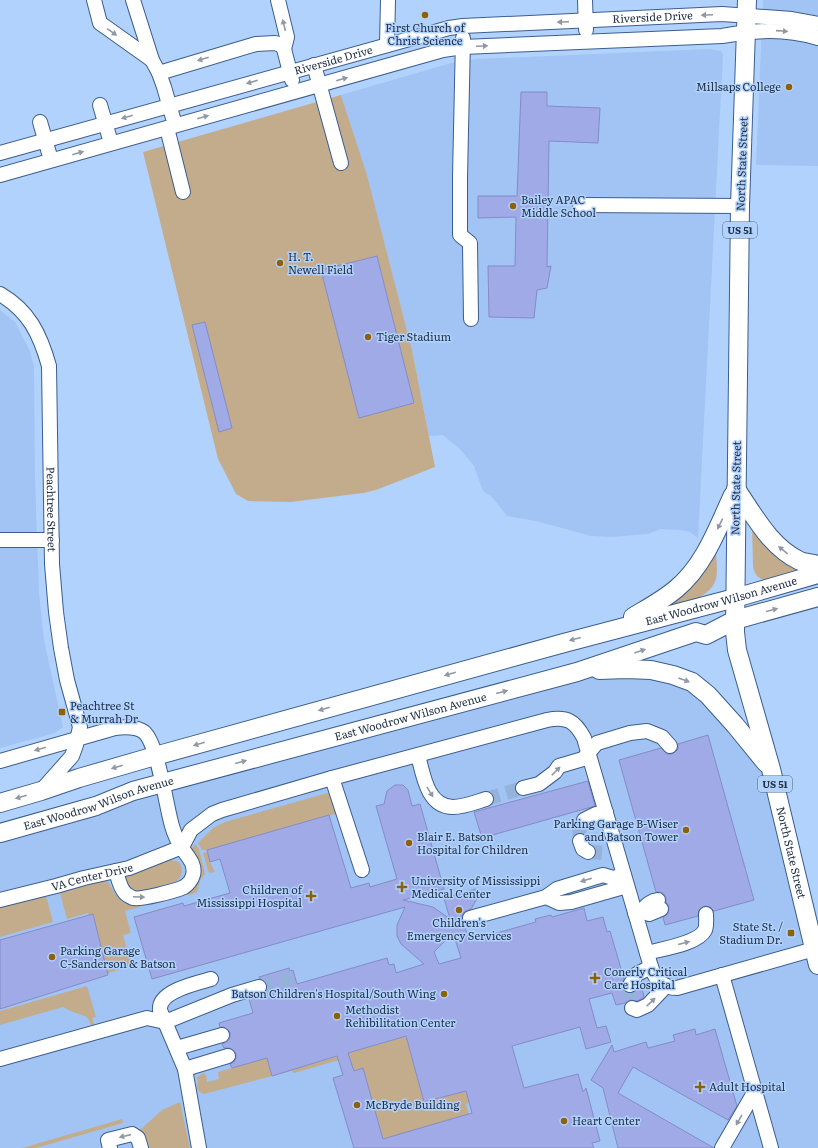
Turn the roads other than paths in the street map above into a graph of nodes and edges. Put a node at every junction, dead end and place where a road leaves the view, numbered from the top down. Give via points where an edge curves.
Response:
1 (94, 0) edge
2 (133, 0) edge
3 (278, 0) edge
4 (388, 0) edge
5 (585, 0) edge
6 (746, 16) edge
7 (586, 21) junction
8 (818, 24) edge
9 (463, 26) junction
10 (818, 38) edge
11 (586, 42) junction
12 (387, 45) junction
13 (463, 47) junction
14 (284, 49) junction
15 (152, 60) junction
16 (314, 65) junction
17 (290, 72) junction
18 (159, 73) junction
19 (319, 85) junction
20 (295, 92) junction
21 (170, 105) junction
22 (100, 106) dead end
23 (40, 122) dead end
24 (105, 124) junction
25 (171, 126) junction
26 (46, 140) junction
27 (111, 143) junction
28 (0, 153) edge
29 (51, 160) junction
30 (341, 162) dead end
31 (0, 175) edge
32 (183, 192) dead end
33 (580, 205) dead end
34 (740, 206) junction
35 (0, 294) edge
36 (471, 319) dead end
37 (736, 489) junction
38 (0, 540) edge
39 (52, 540) junction
40 (818, 564) edge
41 (818, 574) edge
42 (734, 598) junction
43 (818, 598) edge
44 (735, 620) junction
45 (605, 631) junction
46 (577, 672) junction
47 (78, 739) junction
48 (664, 748) dead end
49 (589, 753) junction
50 (418, 755) junction
51 (155, 756) junction
52 (0, 761) edge
53 (771, 769) junction
54 (332, 778) junction
55 (163, 783) junction
56 (523, 788) tunnel mouth
57 (41, 791) junction
58 (486, 799) tunnel mouth
59 (0, 802) edge
60 (606, 812) junction
61 (584, 820) dead end
62 (0, 833) edge
63 (580, 840) tunnel mouth
64 (182, 847) junction
65 (588, 852) dead end
66 (362, 870) dead end
67 (116, 871) junction
68 (621, 879) junction
69 (0, 900) edge
70 (659, 904) dead end
71 (638, 912) junction
72 (706, 914) dead end
73 (470, 918) dead end
74 (816, 954) edge
75 (648, 960) junction
76 (722, 975) junction
77 (211, 979) dead end
78 (630, 985) tunnel mouth
79 (666, 986) junction
80 (259, 987) tunnel mouth
81 (632, 1008) dead end
82 (166, 1022) junction
83 (222, 1035) dead end
84 (177, 1048) junction
85 (228, 1056) dead end
86 (0, 1058) edge
87 (186, 1069) junction
88 (755, 1091) junction
89 (110, 1148) edge
90 (141, 1148) edge
91 (199, 1148) edge
92 (722, 1148) edge
93 (771, 1148) edge

1 -> 15 street via 100,23
2 - 15 street
14 -> 3 street via 287,37
4 - 12 street
5 - 7 street
6 -> 7 street, Riverside Drive via 722,14
6 - 8 street via 792,19
6 -> 10 street via 765,30 795,32
6 - 11 street, Riverside Drive via 722,36
6 - 34 main road, North State Street / US 51
7 -> 9 street, Riverside Drive
7 - 11 street
9 - 12 street, Riverside Drive
9 - 13 street
13 -> 11 street, Riverside Drive
12 - 16 street, Riverside Drive
19 -> 13 street, Riverside Drive via 443,50
13 - 36 street via 460,235 470,243
14 - 17 street
14 -> 18 street via 275,43 256,44
15 - 18 street
16 - 17 street, Riverside Drive
16 - 19 street
17 - 20 street
17 -> 21 street, Riverside Drive
18 - 21 street
19 - 20 street, Riverside Drive
19 - 30 street
25 -> 20 street, Riverside Drive
21 -> 24 street, Riverside Drive
21 - 25 street
22 - 24 street
23 - 26 street
24 - 26 street, Riverside Drive
24 - 27 street
25 - 27 street, Riverside Drive
25 - 32 street
26 - 28 street, Riverside Drive
26 - 29 street
29 -> 27 street, Riverside Drive
29 - 31 street, Riverside Drive
33 - 34 street
34 - 37 main road, North State Street / US 51
35 - 39 street, Peachtree Street via 19,307 28,318 44,348 49,366
40 -> 37 main road via 801,561 783,551 768,535
37 - 42 main road, North State Street / US 51
37 -> 45 main road via 709,546 678,588 656,604
38 - 39 street
39 - 47 street, Peachtree Street via 56,612 65,667 80,727
41 - 42 main road, East Woodrow Wilson Avenue
42 - 44 main road, North State Street / US 51
42 - 45 main road, East Woodrow Wilson Avenue
44 -> 43 main road, East Woodrow Wilson Avenue
46 -> 44 main road, East Woodrow Wilson Avenue via 696,632 706,635
44 - 53 main road, North State Street / US 51 via 737,650
45 -> 51 main road, East Woodrow Wilson Avenue
46 -> 53 main road via 651,670 692,682 708,695
55 -> 46 main road, East Woodrow Wilson Avenue
47 - 51 street via 115,728 137,729 144,732 150,740
47 -> 52 street
47 - 57 street, Peachtree Street via 72,756
48 - 49 street via 655,734 647,731 630,733 597,743
49 - 50 street via 584,738 575,724 570,720 553,718
56 -> 49 street via 540,784 559,766 582,759
49 - 60 street
50 - 54 street
50 -> 58 street via 427,787 435,799 451,807
51 - 55 street
51 -> 57 main road, East Woodrow Wilson Avenue
53 - 74 main road, North State Street / US 51
54 - 64 street via 212,814 191,830
54 - 66 street
55 - 62 main road, East Woodrow Wilson Avenue via 133,791 96,806
55 - 64 street via 172,826
57 -> 59 main road, East Woodrow Wilson Avenue
60 - 61 street
60 - 68 street via 611,852
63 - 65 street via 583,849
64 - 67 street, VA Center Drive
67 -> 64 street via 125,893 134,898 146,898 185,886 193,875 190,858
67 - 69 street, VA Center Drive
68 - 71 street
68 - 73 street via 572,902 559,903 546,897
70 - 71 street via 649,914
71 - 75 street
75 -> 72 street via 699,937 706,925
74 - 76 street
75 - 78 street
75 - 79 street via 652,972 659,982
76 - 79 street via 677,988
76 - 88 street
77 - 82 street via 186,986 166,996 160,1011
81 -> 79 street via 637,1010 648,1005
80 - 82 street via 232,995
82 - 84 street
82 - 86 street via 147,1018
83 - 84 street
84 - 87 street
85 - 87 street
87 - 91 street
88 -> 92 street
88 - 93 street
90 -> 89 street via 138,1138 132,1134 108,1140

